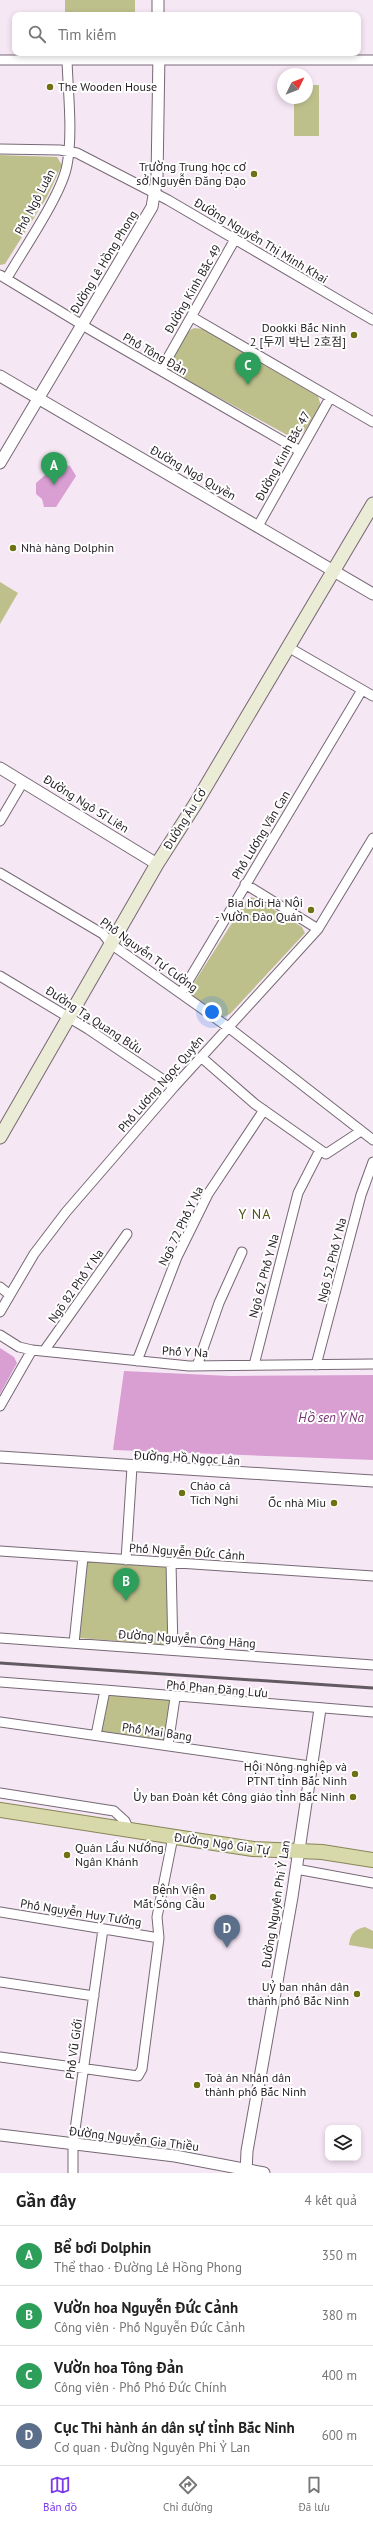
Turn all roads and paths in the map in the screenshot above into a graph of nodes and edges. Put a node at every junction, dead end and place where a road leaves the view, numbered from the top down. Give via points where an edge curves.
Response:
1 (158, 0) edge
2 (158, 12) edge
3 (159, 57) edge
4 (0, 60) edge
5 (68, 60) junction
6 (373, 60) edge
7 (0, 149) edge
8 (69, 150) junction
9 (154, 193) junction
10 (234, 241) junction
11 (3, 276) edge
12 (192, 317) junction
13 (373, 320) edge
14 (82, 324) junction
15 (161, 370) junction
16 (0, 376) edge
17 (330, 398) junction
18 (39, 399) junction
19 (373, 422) edge
20 (300, 451) junction
21 (0, 463) edge
22 (373, 504) edge
23 (258, 526) junction
24 (333, 570) junction
25 (373, 594) edge
26 (288, 647) junction
27 (362, 690) junction
28 (373, 696) edge
29 (0, 769) edge
30 (23, 782) junction
31 (0, 821) edge
32 (373, 838) edge
33 (157, 864) junction
34 (0, 873) edge
35 (245, 884) junction
36 (318, 929) junction
37 (111, 944) junction
38 (0, 976) edge
39 (181, 993) junction
40 (70, 1018) junction
41 (228, 1027) junction
42 (201, 1057) junction
43 (174, 1087) junction
44 (264, 1110) junction
45 (360, 1131) junction
46 (0, 1136) edge
47 (373, 1140) edge
48 (320, 1150) junction
49 (373, 1162) edge
50 (127, 1234) dead end
51 (242, 1252) dead end
52 (0, 1287) edge
53 (10, 1295) junction
54 (0, 1312) edge
55 (0, 1335) edge
56 (32, 1350) junction
57 (44, 1351) junction
58 (136, 1361) junction
59 (373, 1364) edge
60 (254, 1365) junction
61 (316, 1365) junction
62 (197, 1366) junction
63 (0, 1406) edge
64 (0, 1457) edge
65 (132, 1468) junction
66 (373, 1482) edge
67 (0, 1551) edge
68 (83, 1557) junction
69 (126, 1560) junction
70 (171, 1563) junction
71 (373, 1576) edge
72 (0, 1638) edge
73 (74, 1643) junction
74 (173, 1650) junction
75 (373, 1665) edge
76 (0, 1682) edge
77 (105, 1690) junction
78 (175, 1698) junction
79 (320, 1709) junction
80 (373, 1712) edge
81 (0, 1722) edge
82 (96, 1735) junction
83 (168, 1745) junction
84 (310, 1766) junction
85 (0, 1793) edge
86 (0, 1810) edge
87 (129, 1830) junction
88 (173, 1837) junction
89 (299, 1850) junction
90 (373, 1860) edge
91 (296, 1870) junction
92 (373, 1883) edge
93 (0, 1912) edge
94 (103, 1929) junction
95 (159, 1938) junction
96 (0, 1982) edge
97 (94, 1996) junction
98 (0, 2057) edge
99 (83, 2070) junction
100 (0, 2135) edge
101 (74, 2144) junction
102 (246, 2172) edge
103 (73, 2173) edge
104 (264, 2173) edge

1 - 2 street
3 - 5 street
3 - 6 street
3 - 9 street, Đường Lê Hồng Phong via 158,157
4 - 5 street
5 - 8 street, Phố Ngô Luân
7 - 8 street, Đường Nguyễn Thị Minh Khai
8 - 9 street, Đường Nguyễn Thị Minh Khai
8 - 11 street, Phố Ngô Luân via 62,182
9 - 10 street, Đường Nguyễn Thị Minh Khai
9 - 14 street, Đường Lê Hồng Phong via 152,207
10 - 12 street, Đường Kinh Bắc 49
10 - 13 street, Đường Nguyễn Thị Minh Khai
11 - 14 street, Phố Tông Đản
12 - 15 street, Đường Kinh Bắc 49
12 - 17 street
14 - 15 street, Phố Tông Đản
14 - 18 street, Đường Lê Hồng Phong
15 - 20 street, Phố Tông Đản
16 - 18 street, Đường Ngô Quyền
17 - 19 street
17 - 20 street, Đường Kinh Bắc 47
18 - 21 street, Đường Lê Hồng Phong
18 - 23 street, Đường Ngô Quyền
20 - 23 street, Đường Kinh Bắc 47
22 - 24 main road, Đường Âu Cơ
23 - 24 street, Đường Ngô Quyền
24 - 25 street, Đường Ngô Quyền
24 - 26 main road, Đường Âu Cơ
26 - 27 street
26 - 33 main road, Đường Âu Cơ
27 - 28 street
27 - 35 street, Phố Lương Văn Can
29 - 30 street, Đường Ngô Sĩ Liên
30 - 31 street
30 - 33 street, Đường Ngô Sĩ Liên
32 - 36 street, Phố Lương Ngọc Quyến
33 - 37 main road, Đường Âu Cơ
34 - 37 street, Phố Nguyễn Tự Cường via 103,934
35 - 36 street
35 - 39 street, Phố Lương Văn Can
36 - 41 street, Phố Lương Ngọc Quyến
37 - 39 street, Phố Nguyễn Tự Cường
37 - 40 main road, Đường Âu Cơ
38 - 40 street, Đường Tạ Quang Bửu
39 - 41 street, Phố Nguyễn Tự Cường
40 - 43 street, Đường Tạ Quang Bửu
40 - 46 main road, Đường Âu Cơ
41 - 42 street, Phố Lương Ngọc Quyến
41 - 45 street, Phố Nguyễn Tự Cường
42 - 43 street, Phố Lương Ngọc Quyến
42 - 44 street
43 - 53 street, Phố Lương Ngọc Quyến via 48,1235
44 - 48 street
44 - 58 street, Ngõ 72 Phố Y Na via 205,1201 177,1257
45 - 47 street, Phố Nguyễn Tự Cường
45 - 48 street via 326,1154
48 - 60 street, Ngõ 62 Phố Y Na via 298,1194
49 - 61 street, Ngõ 52 Phố Y Na via 361,1195
50 - 57 street, Ngõ 82 Phố Y Na
51 - 62 street via 219,1303
52 - 53 street
53 - 54 street, Phố Lương Ngọc Quyến
55 - 56 street, Phố Y Na via 19,1347
56 - 57 street, Phố Y Na
56 - 63 street
57 - 58 street, Phố Y Na
58 - 62 street, Phố Y Na
59 - 61 street, Phố Y Na
60 - 61 street, Phố Y Na
60 - 62 street, Phố Y Na
64 - 65 street, Đường Hồ Ngọc Lân
65 - 66 street, Đường Hồ Ngọc Lân
65 - 69 street
67 - 68 street, Phố Nguyễn Đức Cảnh
68 - 69 street, Phố Nguyễn Đức Cảnh
68 - 73 street
69 - 70 street, Phố Nguyễn Đức Cảnh
70 - 71 street, Phố Nguyễn Đức Cảnh
70 - 74 street
72 - 73 street, Đường Nguyễn Công Hãng
73 - 74 street, Đường Nguyễn Công Hãng
74 - 75 street, Đường Nguyễn Công Hãng
76 - 77 street, Phố Phan Đăng Lưu
77 - 78 street, Phố Phan Đăng Lưu
77 - 82 street
78 - 79 street, Phố Phan Đăng Lưu
78 - 83 street
79 - 80 street, Phố Phan Đăng Lưu
79 - 84 street, Đường Nguyên Phi Ỷ Lan
81 - 82 street, Phố Mai Bang
82 - 83 street, Phố Mai Bang
83 - 84 street, Phố Mai Bang
84 - 89 street, Đường Nguyên Phi Ỷ Lan
85 - 87 street via 114,1811 125,1821
86 - 87 main road, Đường Ngô Gia Tự
87 - 88 main road, Đường Ngô Gia Tự
88 - 89 main road, Đường Ngô Gia Tự via 276,1851
88 - 95 street, Phố Nguyễn Huy Tưởng via 157,1917
89 - 90 main road, Đường Ngô Gia Tự
89 - 91 street, Đường Nguyên Phi Ỷ Lan
91 - 92 street
91 - 102 street, Đường Nguyên Phi Ỷ Lan via 247,2151
93 - 94 street, Phố Nguyễn Huy Tưởng
94 - 95 street, Phố Nguyễn Huy Tưởng
94 - 97 street, Phố Vũ Giới
95 - 99 street, Phố Nguyễn Huy Tưởng via 139,2074 135,2076
96 - 97 street
97 - 99 street, Phố Vũ Giới
98 - 99 street
99 - 101 street, Phố Vũ Giới
100 - 101 street, Đường Nguyễn Gia Thiều
101 - 102 street, Đường Nguyễn Gia Thiều via 180,2157
101 - 103 street, Phố Vũ Giới
102 - 104 street, Đường Nguyễn Gia Thiều

